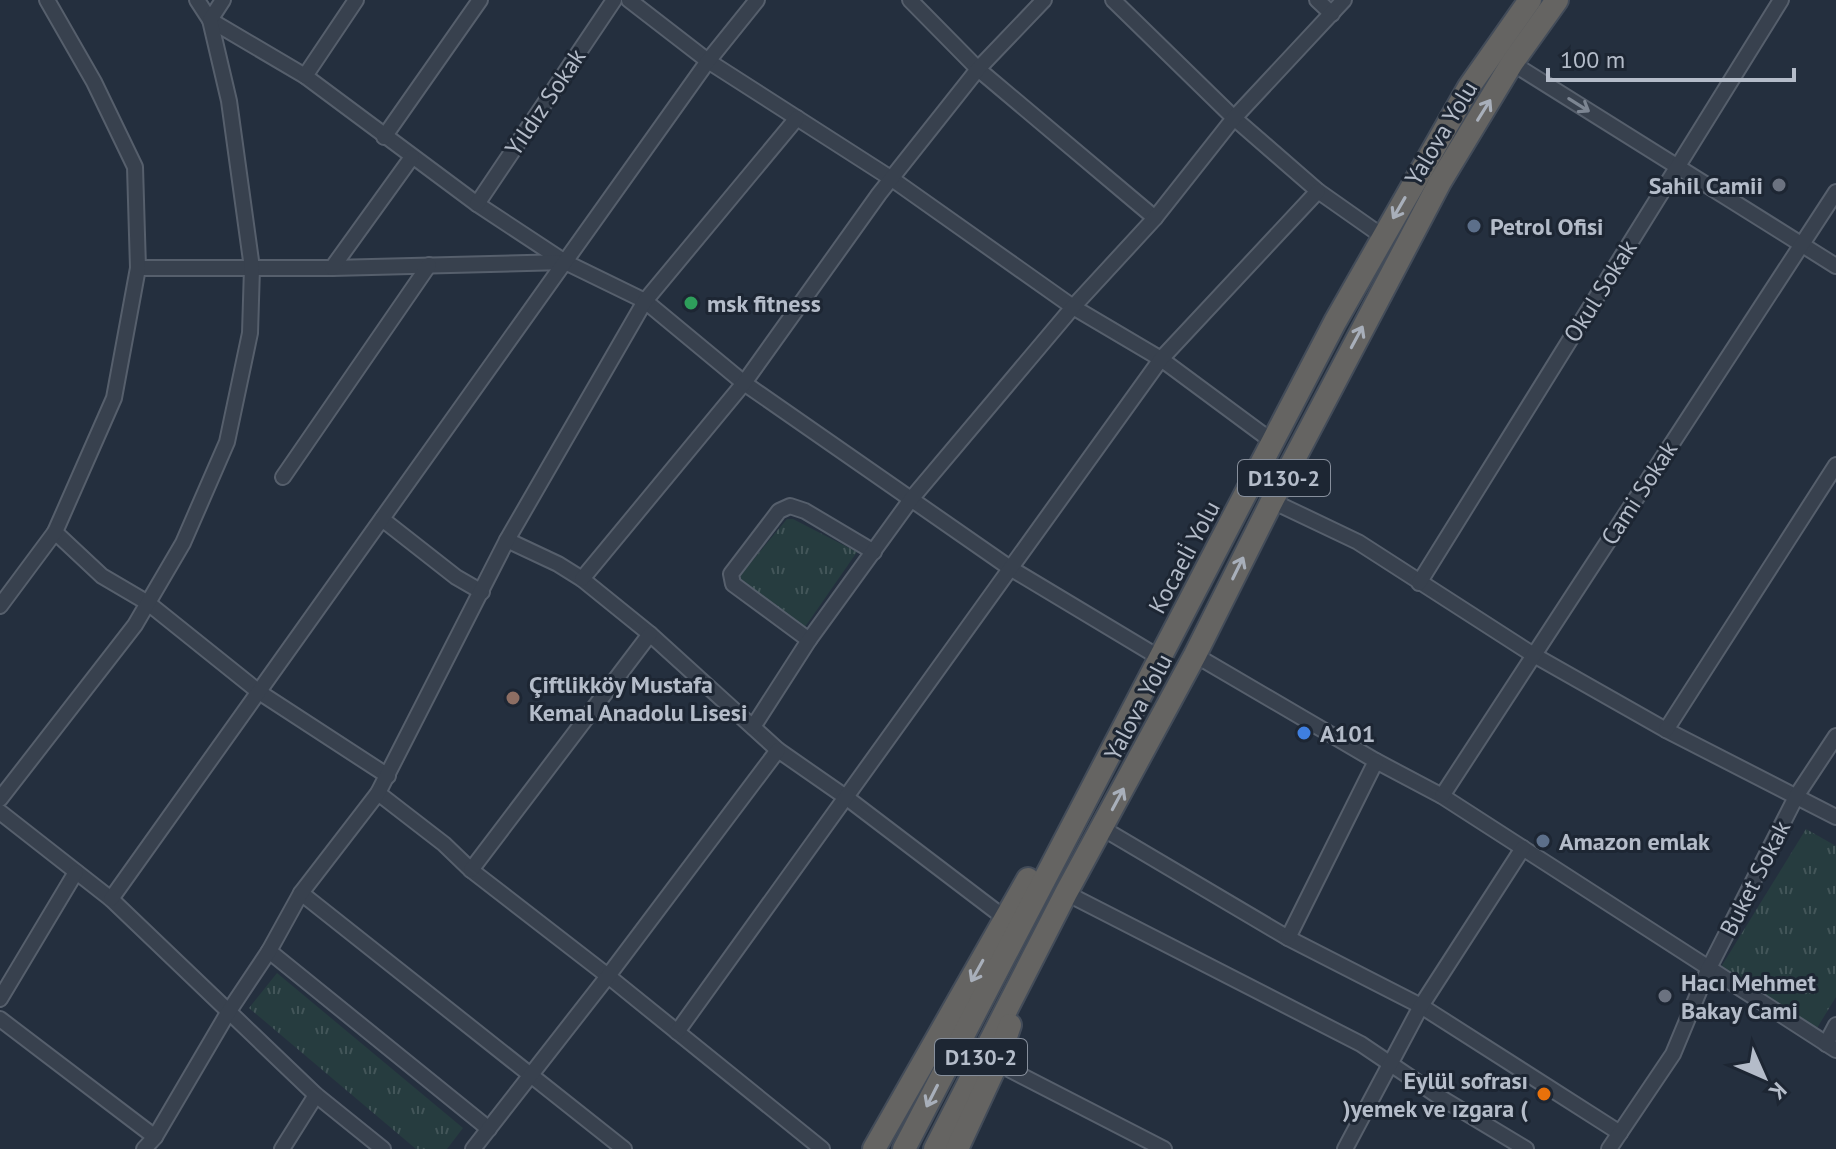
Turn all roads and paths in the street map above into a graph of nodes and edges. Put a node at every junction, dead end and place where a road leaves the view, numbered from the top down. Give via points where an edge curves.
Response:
1 (47, 0) edge
2 (197, 0) edge
3 (223, 0) edge
4 (356, 0) edge
5 (480, 0) edge
6 (614, 0) edge
7 (629, 0) edge
8 (757, 0) edge
9 (910, 0) edge
10 (1044, 0) edge
11 (1113, 0) edge
12 (1317, 0) edge
13 (1344, 0) edge
14 (1557, 0) edge
15 (1781, 0) edge
16 (1527, 1) edge
17 (1332, 14) junction
18 (210, 20) junction
19 (708, 61) junction
20 (1512, 63) junction
21 (978, 69) junction
22 (305, 76) junction
23 (797, 118) junction
24 (1234, 118) junction
25 (384, 137) junction
26 (412, 157) junction
27 (1677, 166) junction
28 (892, 179) junction
29 (1318, 191) junction
30 (1836, 192) edge
31 (477, 204) junction
32 (1155, 218) junction
33 (1382, 236) junction
34 (1802, 245) junction
35 (565, 262) junction
36 (429, 265) junction
37 (1836, 266) edge
38 (138, 268) junction
39 (252, 268) junction
40 (332, 268) junction
41 (645, 301) junction
42 (1073, 307) junction
43 (1161, 359) junction
44 (744, 383) junction
45 (1273, 442) junction
46 (1836, 465) edge
47 (283, 477) dead end
48 (912, 498) junction
49 (1272, 501) junction
50 (382, 519) junction
51 (55, 532) junction
52 (507, 540) junction
53 (874, 552) junction
54 (1010, 568) junction
55 (582, 579) junction
56 (1419, 583) junction
57 (482, 592) junction
58 (148, 603) junction
59 (0, 606) edge
60 (650, 634) junction
61 (809, 640) junction
62 (1532, 654) junction
63 (1195, 655) junction
64 (1160, 658) junction
65 (259, 692) junction
66 (753, 727) junction
67 (1666, 730) junction
68 (1836, 736) edge
69 (778, 750) junction
70 (1376, 761) junction
71 (388, 776) junction
72 (1093, 786) junction
73 (378, 793) junction
74 (1797, 795) junction
75 (1442, 796) junction
76 (847, 798) junction
77 (0, 799) edge
78 (0, 812) edge
79 (1836, 817) edge
80 (1102, 828) junction
81 (1523, 848) junction
82 (471, 870) junction
83 (76, 872) junction
84 (301, 893) junction
85 (1066, 893) junction
86 (111, 899) junction
87 (1006, 919) junction
88 (1288, 938) junction
89 (269, 951) junction
90 (1030, 967) junction
91 (1708, 970) junction
92 (608, 976) junction
93 (0, 999) edge
94 (1421, 1006) junction
95 (229, 1011) junction
96 (0, 1019) edge
97 (1836, 1025) edge
98 (677, 1032) junction
99 (1831, 1047) edge
100 (997, 1063) junction
101 (1391, 1063) junction
102 (532, 1076) junction
103 (316, 1095) junction
104 (489, 1129) junction
105 (1620, 1133) junction
106 (155, 1137) junction
107 (144, 1149) edge
108 (282, 1149) edge
109 (383, 1149) edge
110 (473, 1149) edge
111 (624, 1149) edge
112 (822, 1149) edge
113 (874, 1149) edge
114 (904, 1149) edge
115 (935, 1149) edge
116 (957, 1149) edge
117 (1164, 1149) edge
118 (1345, 1149) edge
119 (1526, 1149) edge
120 (1609, 1149) edge

1 - 38 street via 135,167
2 - 18 street
3 - 18 street
4 - 22 street
5 - 25 street
6 - 31 street, Yıldız Sokak
7 - 19 street
8 - 19 street
9 - 21 street
10 - 21 street
11 - 24 street
12 - 17 street
13 - 17 street
14 - 20 highway, Yalova Yolu / D130-2
15 - 27 street, Okul Sokak
16 -> 33 highway, Kocaeli̇ Yolu / D130-2 via 1469,87
17 - 24 street
18 - 22 street
18 - 39 street via 229,101
19 - 23 street
19 - 35 street
20 -> 27 street
49 -> 20 highway, Yalova Yolu / D130-2 via 1440,182
21 - 28 street
21 - 32 street
22 - 25 street
23 - 28 street
23 - 41 street
24 - 29 street
24 - 32 street
25 - 26 street
26 - 31 street
26 - 40 street
27 - 34 street
27 - 56 street, Okul Sokak
28 - 42 street
28 - 44 street
29 - 33 street
29 - 43 street
30 - 34 street, Cami Sokak
31 - 35 street
32 - 42 street
33 - 45 highway, Kocaeli̇ Yolu / D130-2
34 - 37 street
34 - 62 street, Cami Sokak
35 - 36 street
35 - 41 street
35 - 50 street
36 - 40 street
36 - 47 street
38 - 39 street
38 - 51 street via 114,398
39 - 40 street
39 - 58 street via 250,333 227,442 183,543
41 - 44 street
41 - 52 street
42 - 43 street
42 - 48 street
43 - 45 street
43 - 54 street
44 - 48 street
44 - 55 street
45 - 64 highway, Kocaeli̇ Yolu / D130-2
46 - 67 street
48 - 53 street
48 - 54 street
49 - 56 street via 1358,542
63 -> 49 highway, Yalova Yolu / D130-2
50 - 57 street
50 - 65 street
51 - 58 street via 102,576
51 - 59 street
52 - 55 street
52 - 57 street
53 - 61 street
53 - 61 street via 790,506 779,511 731,574 733,584
54 - 64 street
54 - 76 street
55 - 60 street
56 - 62 street
57 - 71 street
58 - 65 street
58 - 77 street
60 - 66 street
60 - 82 street
61 - 66 street
62 - 67 street
62 - 75 street, Cami Sokak
63 - 70 street
80 -> 63 highway, Yalova Yolu / D130-2
64 - 72 highway, Kocaeli̇ Yolu / D130-2
65 - 71 street
65 - 86 street
66 - 69 street
67 - 74 street
68 - 74 street, Buket Sokak
69 - 76 street
69 - 92 street
70 - 75 street
70 - 88 street
71 - 73 street
72 - 87 highway
72 -> 114 highway, Kocaeli̇ Yolu / D130-2
73 - 82 street
73 - 84 street
74 - 79 street
74 - 91 street, Buket Sokak
75 - 81 street
76 - 87 street
76 - 98 street
78 - 83 street
80 - 85 highway, Yalova Yolu / D130-2
80 - 88 street
81 - 91 street
81 - 94 street
82 - 92 street
83 - 86 street
83 - 93 street
84 - 89 street
84 - 102 street
85 - 90 highway, Yalova Yolu / D130-2
85 - 101 street
86 - 95 street
87 -> 113 highway
88 - 94 street
89 - 95 street
89 - 104 street
90 - 100 highway
90 - 115 highway, Yalova Yolu / D130-2
91 - 99 street
91 - 105 street, Buket Sokak via 1673,1054
92 - 98 street
92 - 102 street
94 - 101 street
94 - 105 street
95 - 103 street
95 - 106 street
96 - 106 street
97 - 99 street
98 - 112 street
100 - 116 highway
100 - 117 street
101 - 118 street
101 - 119 street
102 - 104 street
102 - 111 street
103 - 108 street
103 - 109 street
104 - 110 street
105 - 120 street, Buket Sokak
106 - 107 street

